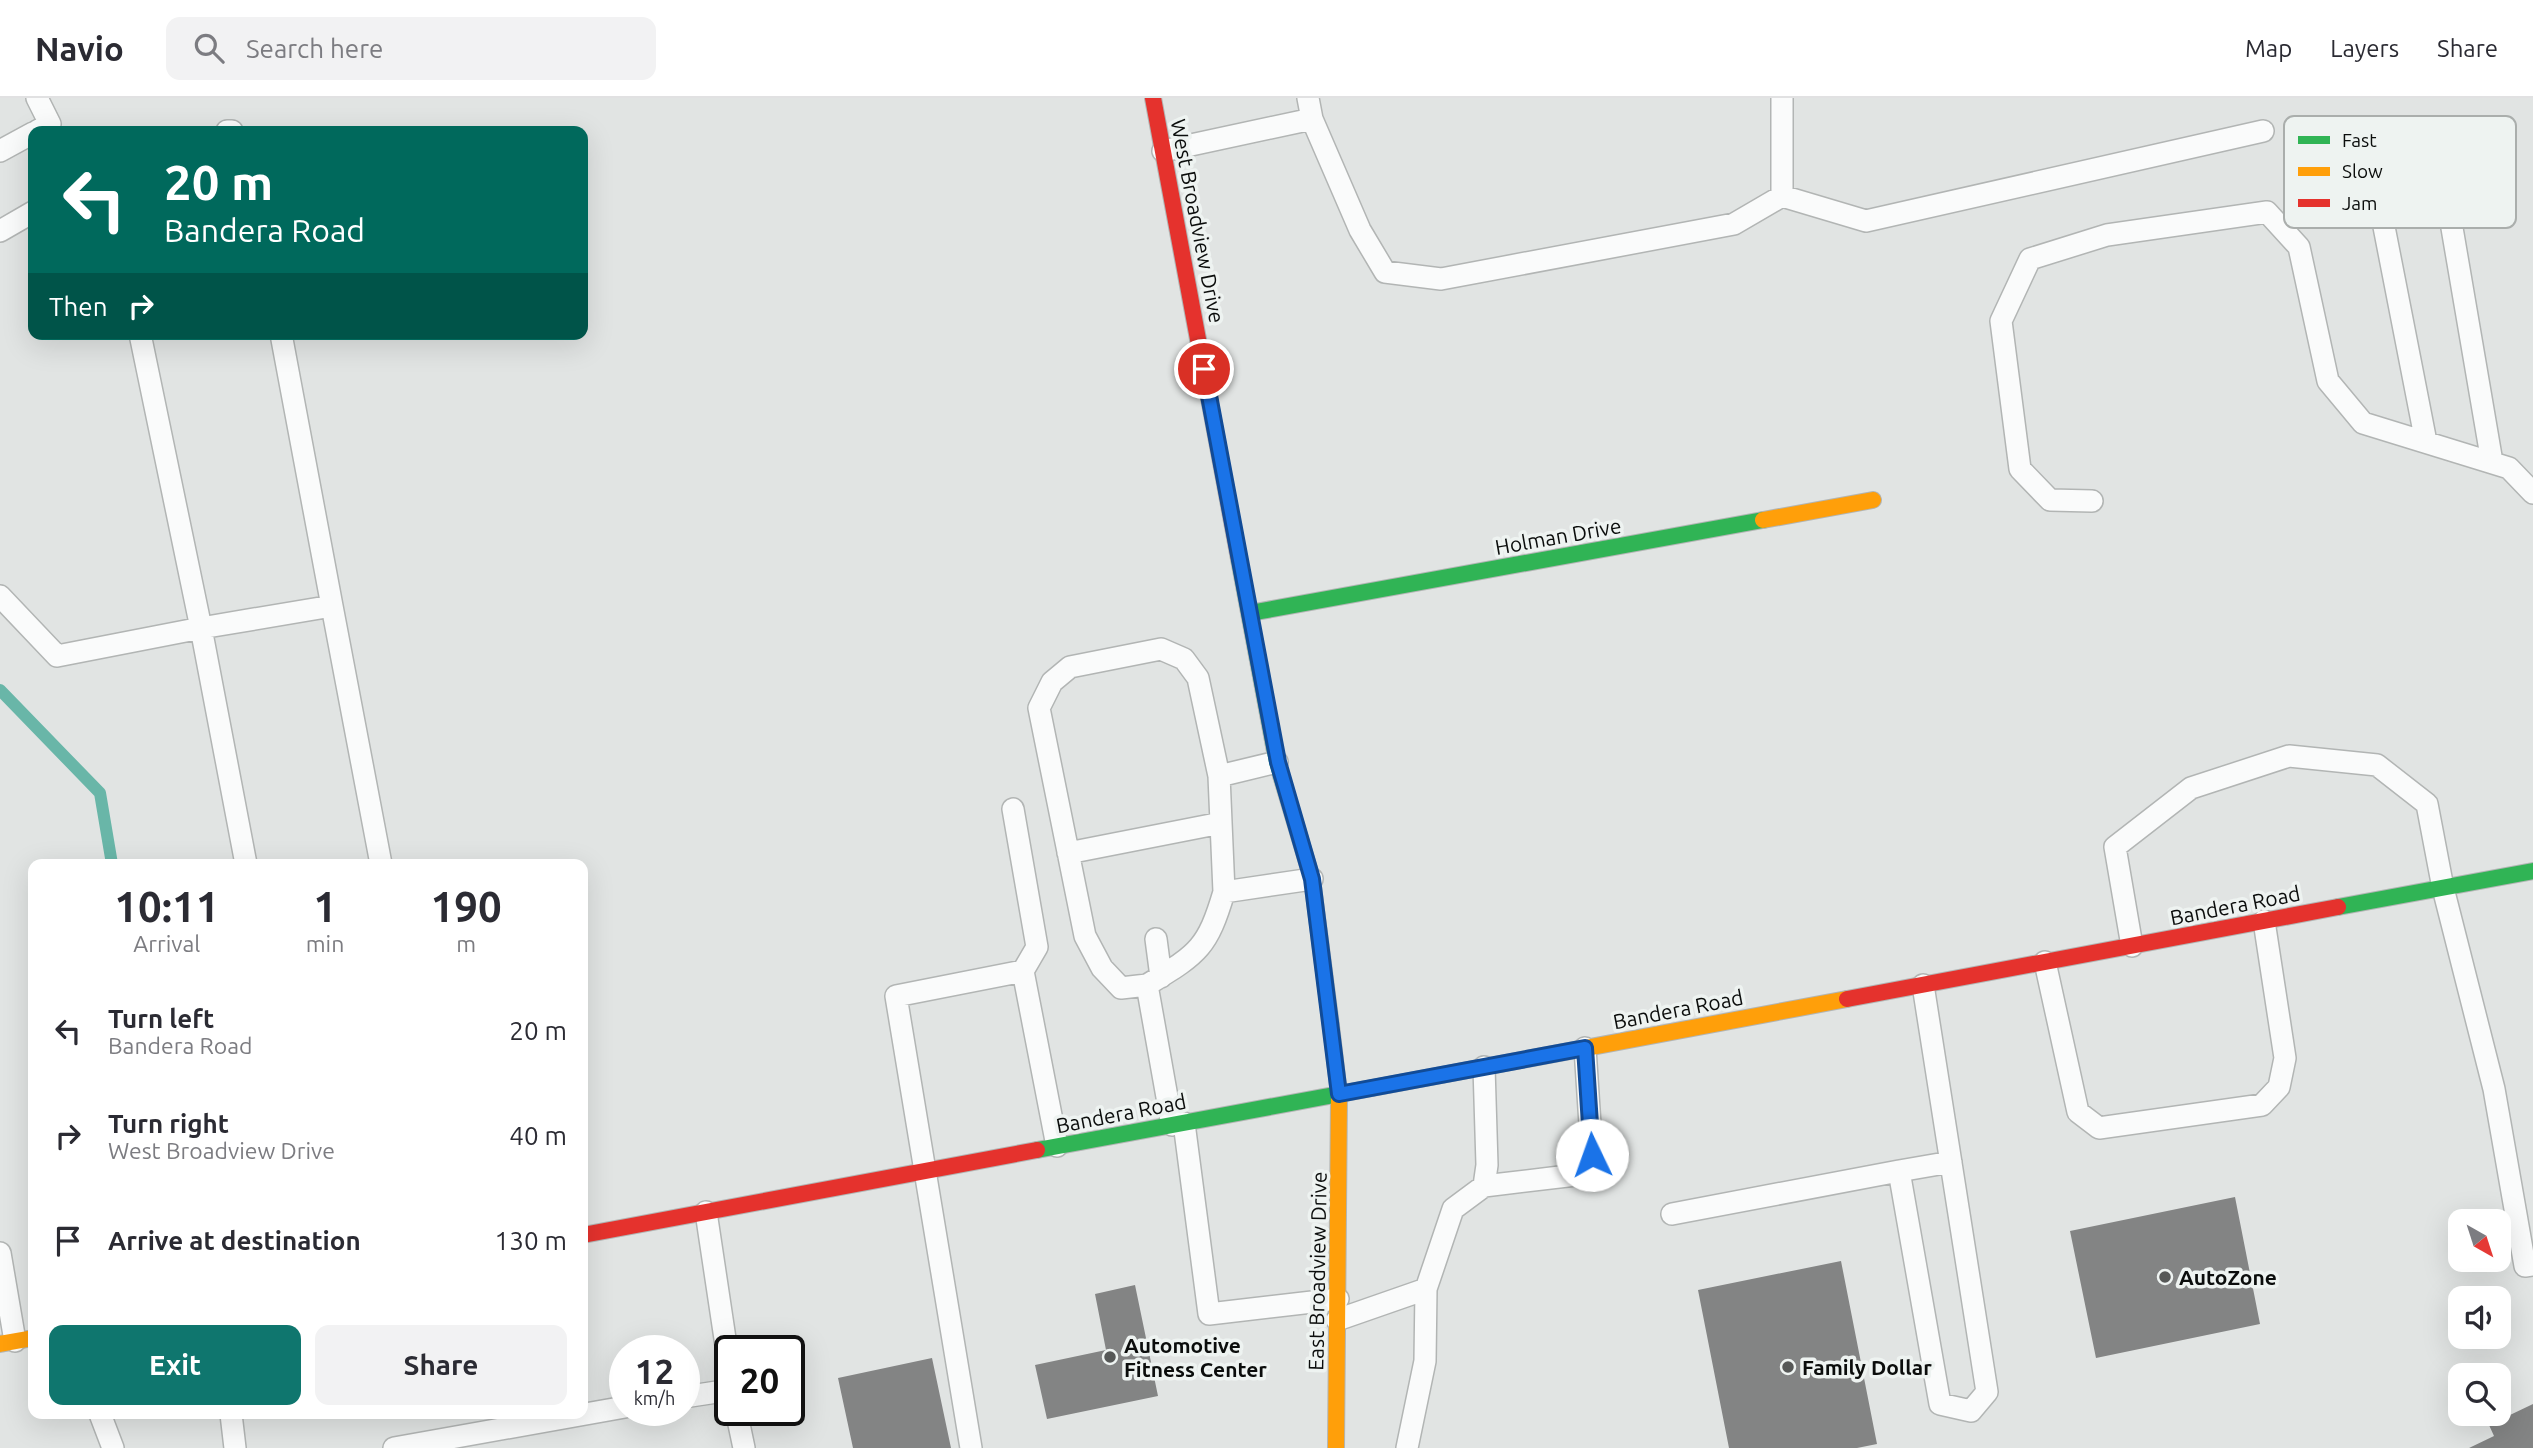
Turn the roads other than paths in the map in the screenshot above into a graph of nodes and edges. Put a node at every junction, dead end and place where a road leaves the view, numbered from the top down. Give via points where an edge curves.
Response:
1 (37, 98) edge
2 (1153, 98) edge
3 (1782, 98) edge
4 (1310, 108) edge
5 (46, 126) edge
6 (2263, 131) dead end
7 (28, 136) edge
8 (0, 151) edge
9 (1163, 151) junction
10 (1782, 196) junction
11 (28, 215) edge
12 (2384, 228) edge
13 (2452, 228) edge
14 (0, 230) edge
15 (141, 340) edge
16 (282, 340) edge
17 (2426, 442) junction
18 (2492, 462) junction
19 (2533, 493) edge
20 (1874, 500) dead end
21 (2092, 501) dead end
22 (0, 596) edge
23 (332, 606) junction
24 (1250, 613) junction
25 (201, 628) junction
26 (1278, 762) junction
27 (1219, 776) junction
28 (1013, 808) dead end
29 (1221, 823) junction
30 (1068, 853) junction
31 (245, 859) edge
32 (380, 859) edge
33 (2533, 871) edge
34 (1312, 879) junction
35 (2443, 888) junction
36 (1224, 892) junction
37 (2264, 921) junction
38 (1156, 939) dead end
39 (2132, 946) junction
40 (2045, 962) junction
41 (1023, 971) junction
42 (1154, 981) junction
43 (1923, 985) junction
44 (1585, 1048) junction
45 (1484, 1067) junction
46 (1339, 1094) junction
47 (1178, 1124) junction
48 (1057, 1146) junction
49 (1951, 1162) junction
50 (1899, 1171) junction
51 (923, 1172) junction
52 (1484, 1186) junction
53 (706, 1212) junction
54 (1672, 1214) dead end
55 (588, 1234) edge
56 (0, 1253) edge
57 (2533, 1265) edge
58 (1426, 1289) junction
59 (1338, 1299) junction
60 (1337, 1320) junction
61 (724, 1335) edge
62 (16, 1341) edge
63 (609, 1410) edge
64 (588, 1414) edge
65 (102, 1419) edge
66 (232, 1419) edge
67 (557, 1419) edge
68 (739, 1426) edge
69 (113, 1448) edge
70 (235, 1448) edge
71 (394, 1448) edge
72 (744, 1448) edge
73 (971, 1448) edge
74 (1336, 1448) edge
75 (1407, 1448) edge

1 - 5 lane via 50,124
2 - 9 street, West Broadview Drive
3 - 10 lane
4 - 9 lane
4 - 10 lane via 1360,230 1385,272 1441,279 1734,225
6 - 10 lane via 1866,221
7 - 8 lane
9 - 24 street, West Broadview Drive
11 - 14 lane
12 - 17 lane
13 - 18 lane
15 - 25 lane
16 - 23 lane
17 - 18 lane
17 - 21 lane via 2363,423 2328,382 2299,247 2267,212 2120,233 2030,259 2001,320 2020,468 2050,500
18 - 19 lane via 2509,468
20 - 24 street, Holman Drive
22 - 25 lane via 57,656
23 - 25 lane
23 - 32 lane
24 - 26 street, West Broadview Drive
25 - 31 lane
26 - 27 lane
26 - 34 street, West Broadview Drive
27 - 29 lane
27 - 30 lane via 1198,678 1184,659 1161,649 1070,667 1052,681 1039,708
28 - 41 lane via 1037,947
29 - 30 lane via 1139,848
29 - 36 lane
30 - 42 lane via 1085,936 1102,968 1121,988
33 - 35 street, Bandera Road
34 - 36 lane
34 - 46 street, West Broadview Drive
35 - 37 street, Bandera Road
35 - 39 lane via 2427,804 2377,765 2289,757 2191,788 2115,847
35 - 57 lane via 2494,1089 2525,1266
36 - 42 lane via 1213,932 1193,956
37 - 39 street, Bandera Road
37 - 40 lane via 2285,1058 2279,1087 2262,1105 2099,1129 2078,1112
38 - 42 lane
39 - 40 street, Bandera Road
40 - 43 street, Bandera Road
41 - 48 lane
41 - 51 lane via 896,996
42 - 47 lane
43 - 44 street, Bandera Road
43 - 49 lane
44 - 45 street, Bandera Road
44 - 52 lane via 1592,1155 1576,1175
45 - 46 street, Bandera Road
45 - 52 lane
46 - 47 street, Bandera Road
46 - 59 street, East Broadview Drive
47 - 48 street, Bandera Road
47 - 59 lane via 1209,1314
48 - 51 street, Bandera Road
49 - 50 lane
49 - 50 lane via 1987,1392 1971,1411 1940,1404
50 - 54 lane
51 - 53 street, Bandera Road
51 - 73 lane
52 - 58 lane via 1453,1209
53 - 55 street, Bandera Road
53 - 61 lane
56 - 62 lane
58 - 60 lane
58 - 75 lane via 1425,1361
59 - 60 street, East Broadview Drive
60 - 74 street, East Broadview Drive
63 - 64 lane
65 - 69 lane
66 - 70 lane
67 - 71 lane
68 - 72 lane

